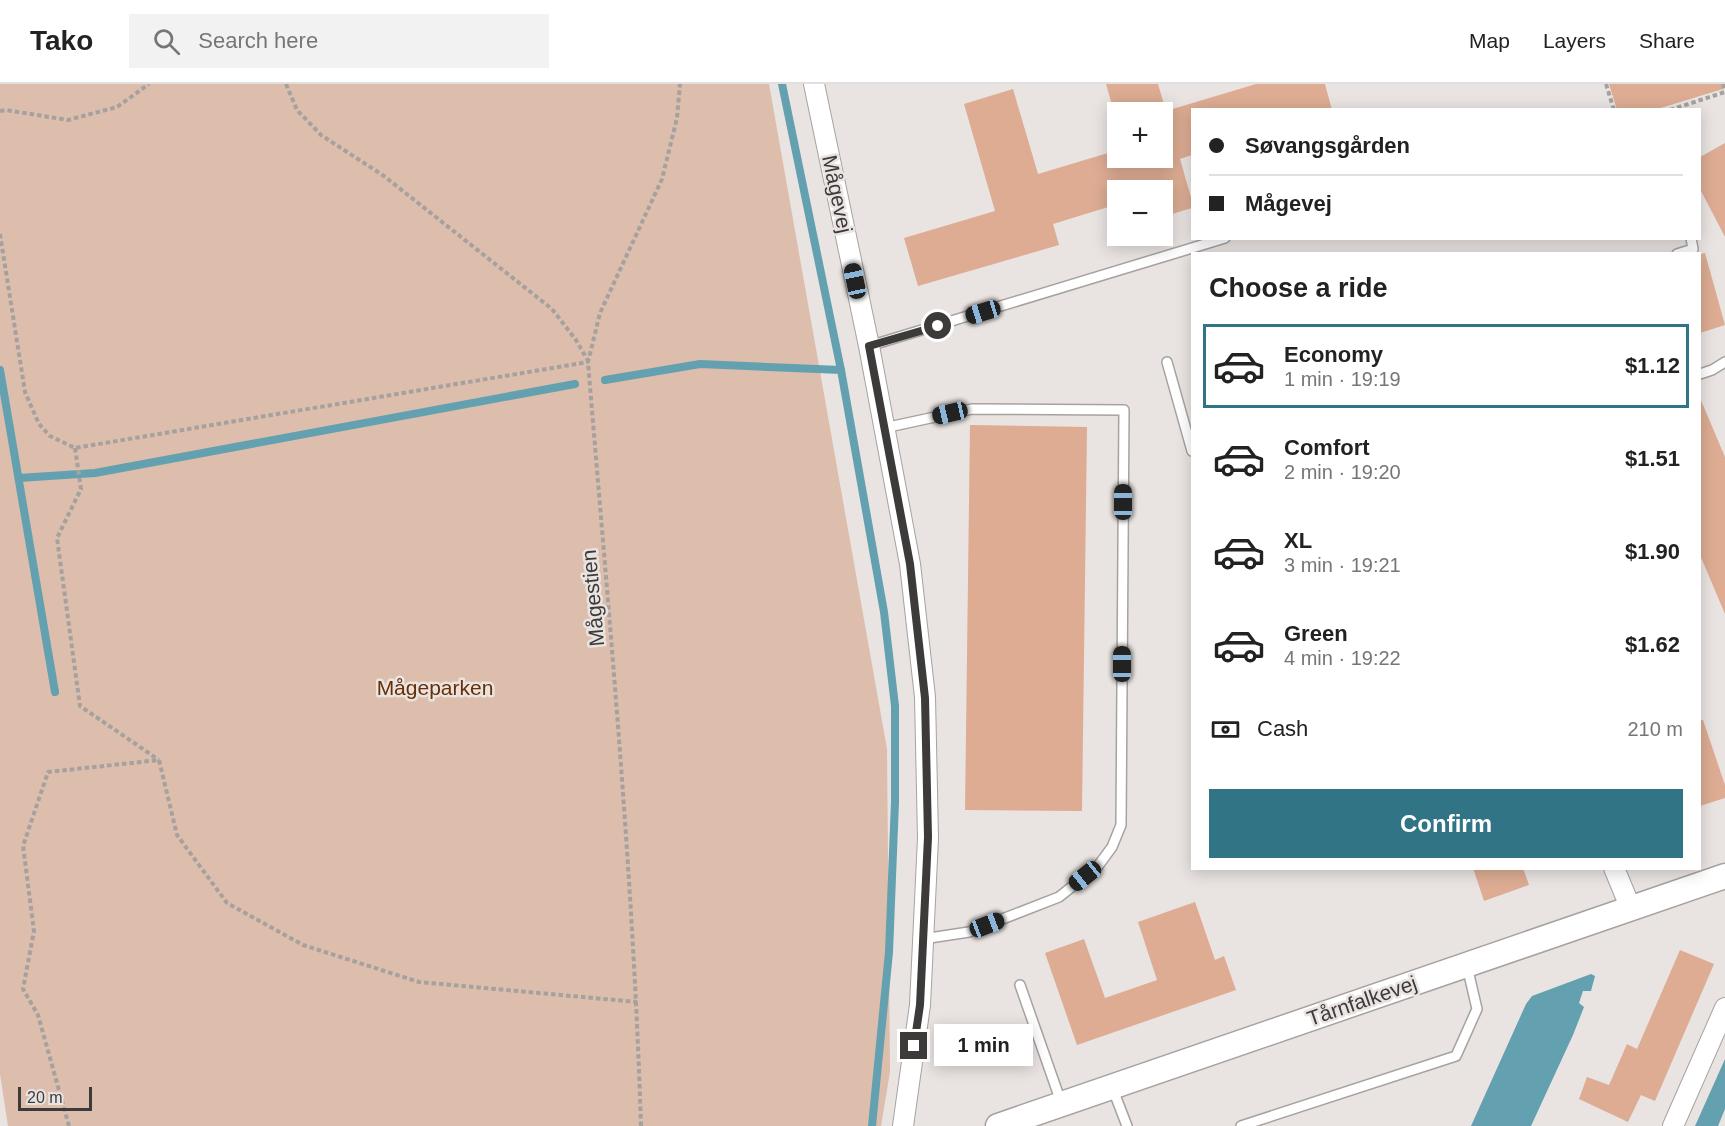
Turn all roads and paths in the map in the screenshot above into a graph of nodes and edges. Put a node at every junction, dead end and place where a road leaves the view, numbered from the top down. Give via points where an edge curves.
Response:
1 (149, 84) edge
2 (286, 84) edge
3 (680, 84) edge
4 (814, 84) edge
5 (1606, 84) edge
6 (1723, 84) edge
7 (1725, 92) edge
8 (1613, 108) edge
9 (1676, 108) edge
10 (0, 111) edge
11 (0, 234) edge
12 (1218, 240) edge
13 (1691, 240) edge
14 (1683, 252) edge
15 (869, 346) junction
16 (588, 362) junction
17 (1167, 362) dead end
18 (1725, 362) edge
19 (1701, 374) edge
20 (884, 428) junction
21 (1191, 447) edge
22 (75, 448) junction
23 (159, 760) junction
24 (1615, 870) edge
25 (1725, 876) edge
26 (1631, 909) junction
27 (923, 939) junction
28 (1467, 965) junction
29 (1020, 985) dead end
30 (638, 1002) junction
31 (1725, 1008) edge
32 (1112, 1087) junction
33 (1062, 1104) junction
34 (69, 1126) edge
35 (641, 1126) edge
36 (903, 1126) edge
37 (998, 1126) edge
38 (1127, 1126) edge
39 (1241, 1126) edge
40 (1672, 1126) edge

1 - 10 path via 117,106 68,120
2 - 16 path via 297,110 321,135 384,176 552,309
3 - 16 path, Mågestien via 677,118 662,179 600,314
4 - 15 street, Mågevej
5 - 8 path
6 - 7 path
7 - 9 path
11 - 22 path via 26,392 39,424 50,436
12 - 15 lane
13 - 14 lane via 1693,249
15 - 20 street, Mågevej
16 - 22 path
16 - 30 path, Mågestien
17 - 21 lane
18 - 19 lane
20 - 27 street, Mågevej via 910,564 925,698 928,837
20 - 27 lane via 972,409 1124,410 1121,825 1098,866 1059,897 969,932
22 - 23 path via 81,489 57,538 80,706
23 - 30 path via 177,835 227,903 303,945 420,981
23 - 34 path via 48,772 23,846 34,931 23,989 38,1016
24 - 26 street
25 - 26 street, Tårnfalkevej
26 - 28 street, Tårnfalkevej
27 - 36 street, Mågevej via 920,1005
28 - 32 street, Tårnfalkevej
28 - 39 lane via 1478,1009 1456,1056
29 - 33 lane
30 - 35 path, Mågestien
31 - 40 street
32 - 33 street, Tårnfalkevej
32 - 38 lane
33 - 37 street, Tårnfalkevej

